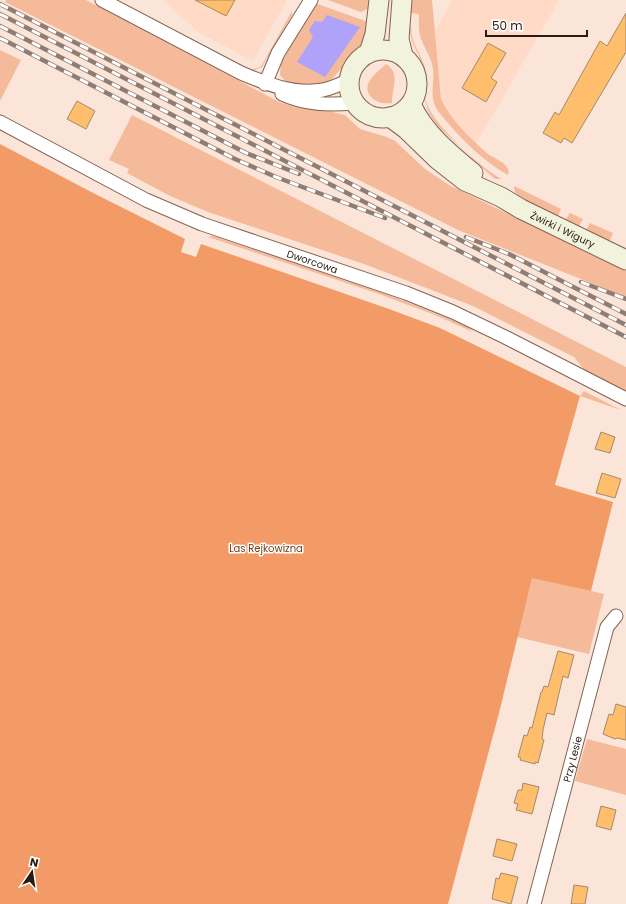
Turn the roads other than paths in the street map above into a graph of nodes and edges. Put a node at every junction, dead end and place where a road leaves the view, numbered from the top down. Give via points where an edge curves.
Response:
1 (102, 0) edge
2 (379, 0) edge
3 (402, 0) edge
4 (309, 4) edge
5 (369, 53) junction
6 (403, 56) junction
7 (349, 80) junction
8 (265, 84) junction
9 (355, 103) junction
10 (411, 104) junction
11 (390, 117) junction
12 (0, 122) edge
13 (501, 197) junction
14 (626, 260) edge
15 (626, 399) edge
16 (616, 616) dead end
17 (534, 904) edge

1 - 8 street via 241,74
2 - 5 main road via 375,34
3 - 6 main road via 399,39
4 - 8 street via 278,54
5 - 6 main road via 385,50
5 - 7 main road via 356,64
6 - 10 main road via 412,66 417,78 416,92
7 - 8 street via 324,90 310,91 288,90
7 - 9 main road via 350,92
8 - 9 street via 302,101 323,104
9 - 11 main road via 371,116
10 - 11 main road via 402,112
10 - 13 main road, Żwirki i Wigury via 416,116 433,136
11 - 13 main road, Żwirki i Wigury via 455,175
12 - 15 street, Dworcowa via 153,203 202,224 406,293 453,312
13 - 14 main road, Żwirki i Wigury
16 - 17 street, Przy Lesie via 608,626

